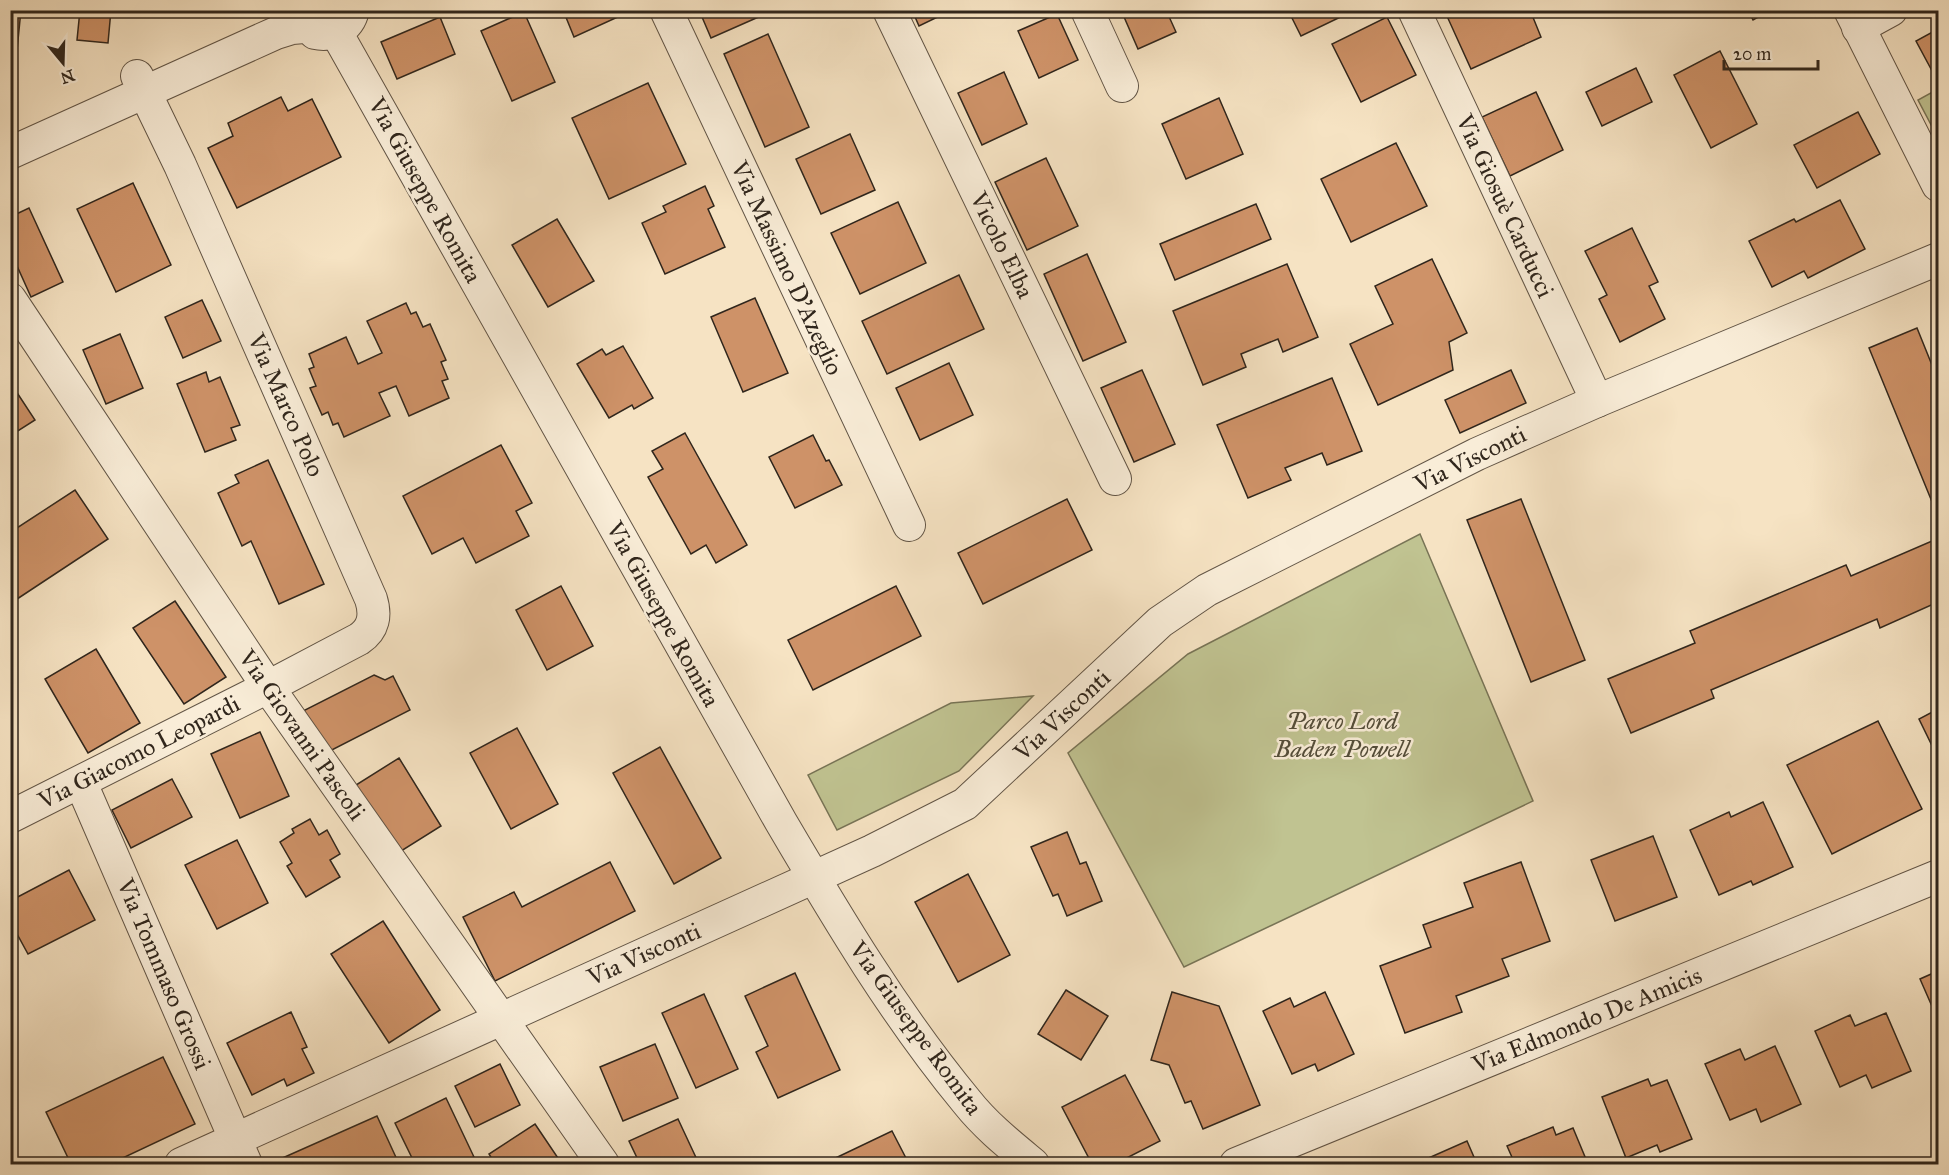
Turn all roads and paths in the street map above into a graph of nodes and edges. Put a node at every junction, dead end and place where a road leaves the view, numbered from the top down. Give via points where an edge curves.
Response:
1 (666, 10) edge
2 (889, 10) edge
3 (1088, 10) edge
4 (1414, 10) edge
5 (1891, 10) edge
6 (293, 16) edge
7 (1854, 19) edge
8 (344, 21) edge
9 (141, 85) junction
10 (1122, 86) dead end
11 (10, 134) edge
12 (10, 153) edge
13 (1938, 185) edge
14 (1938, 259) edge
15 (10, 299) edge
16 (1597, 401) junction
17 (1116, 478) dead end
18 (909, 525) dead end
19 (268, 687) junction
20 (81, 783) junction
21 (10, 817) edge
22 (1938, 876) edge
23 (813, 877) junction
24 (501, 1019) junction
25 (241, 1152) edge
26 (181, 1164) edge
27 (603, 1164) edge
28 (1033, 1164) edge
29 (1236, 1164) edge

1 - 18 street, Via Massimo D'Azeglio
2 - 17 street, Vicolo Elba
3 - 10 street
4 - 16 street, Via Giosuè Carducci
5 - 7 street
6 - 8 street via 312,32 321,34
6 - 9 street
7 - 13 street
8 - 23 street, Via Giuseppe Romita
9 - 11 street
9 - 12 street
9 - 19 street, Via Marco Polo via 180,165 374,609 371,627 364,635
14 - 16 street, Via Visconti
15 - 19 street, Via Giovanni Pascoli
16 - 23 street, Via Visconti via 1477,454 1199,596 1160,622 965,804
19 - 20 street, Via Giacomo Leopardi
19 - 24 street, Via Giovanni Pascoli
20 - 21 street, Via Giacomo Leopardi
20 - 25 street, Via Tommaso Grossi
22 - 29 street, Via Edmondo De Amicis
23 - 24 street, Via Visconti
23 - 28 street, Via Giuseppe Romita via 883,988 967,1102 990,1128
24 - 25 street, Via Visconti
24 - 27 street, Via Giovanni Pascoli
25 - 26 street, Via Visconti

